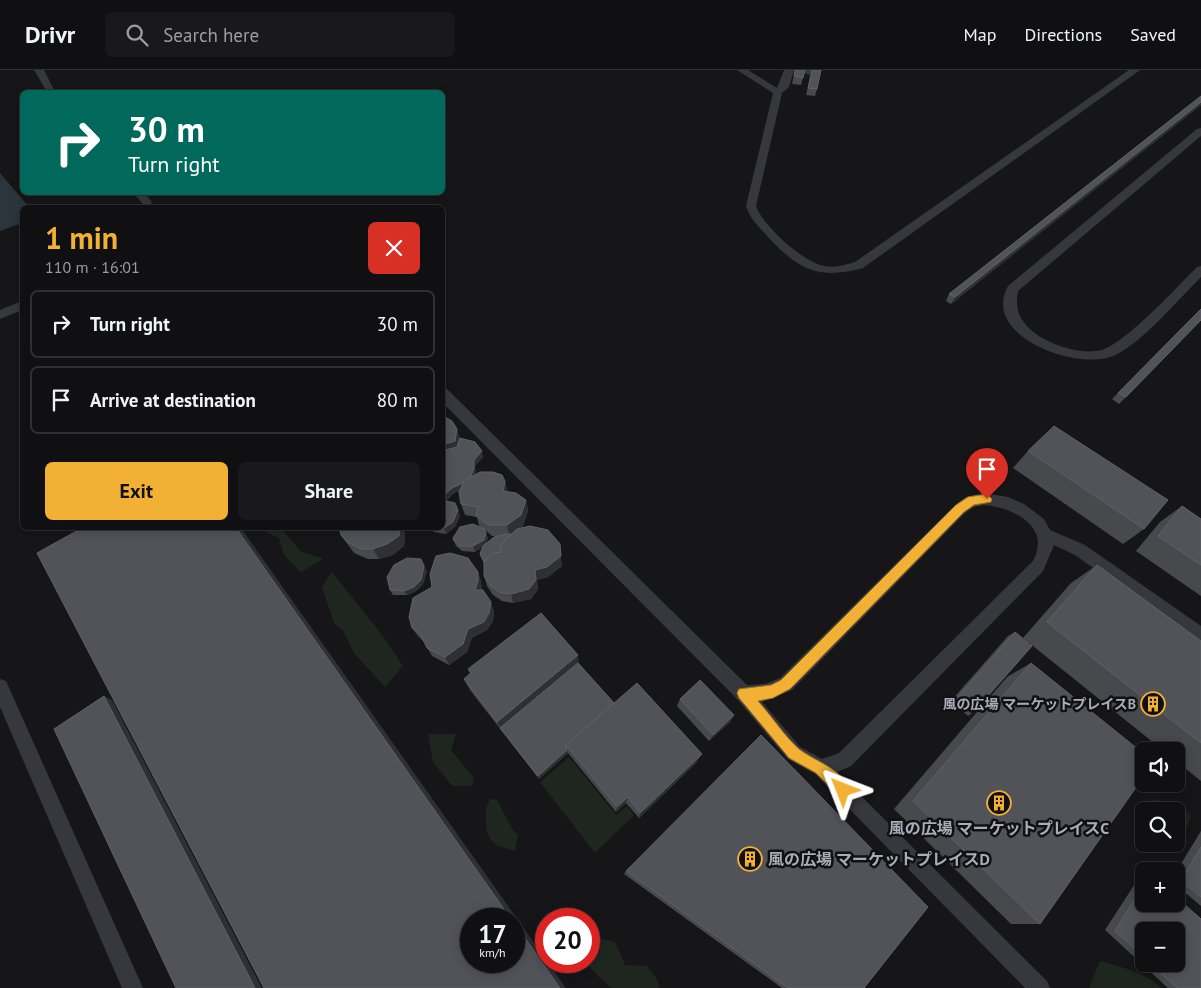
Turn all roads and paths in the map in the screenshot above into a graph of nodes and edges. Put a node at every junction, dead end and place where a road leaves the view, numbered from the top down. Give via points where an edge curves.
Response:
1 (39, 70) edge
2 (742, 70) edge
3 (789, 70) edge
4 (1135, 70) edge
5 (50, 90) edge
6 (778, 92) junction
7 (1201, 132) edge
8 (141, 195) edge
9 (147, 202) dead end
10 (1201, 270) edge
11 (20, 306) edge
12 (0, 315) edge
13 (445, 396) edge
14 (1044, 534) junction
15 (1201, 636) edge
16 (0, 687) edge
17 (743, 693) junction
18 (821, 768) junction
19 (133, 988) edge
20 (1040, 988) edge

1 - 5 lane
2 - 6 lane
3 - 6 lane via 784,87
4 - 6 lane via 859,264 836,271 822,270 798,260 754,215 751,206
7 - 10 lane via 1012,289 1008,298 1010,312 1019,326 1034,339 1053,349 1095,356 1113,352 1125,344
8 - 9 lane
11 - 12 lane
13 - 17 lane
14 - 15 lane via 1080,550
14 - 17 lane via 1036,521 1018,507 1002,500 972,501 960,509 786,684 773,691
14 - 18 lane via 1045,550 1038,566 845,760
16 - 19 lane
17 - 18 lane via 794,753
18 - 20 lane

